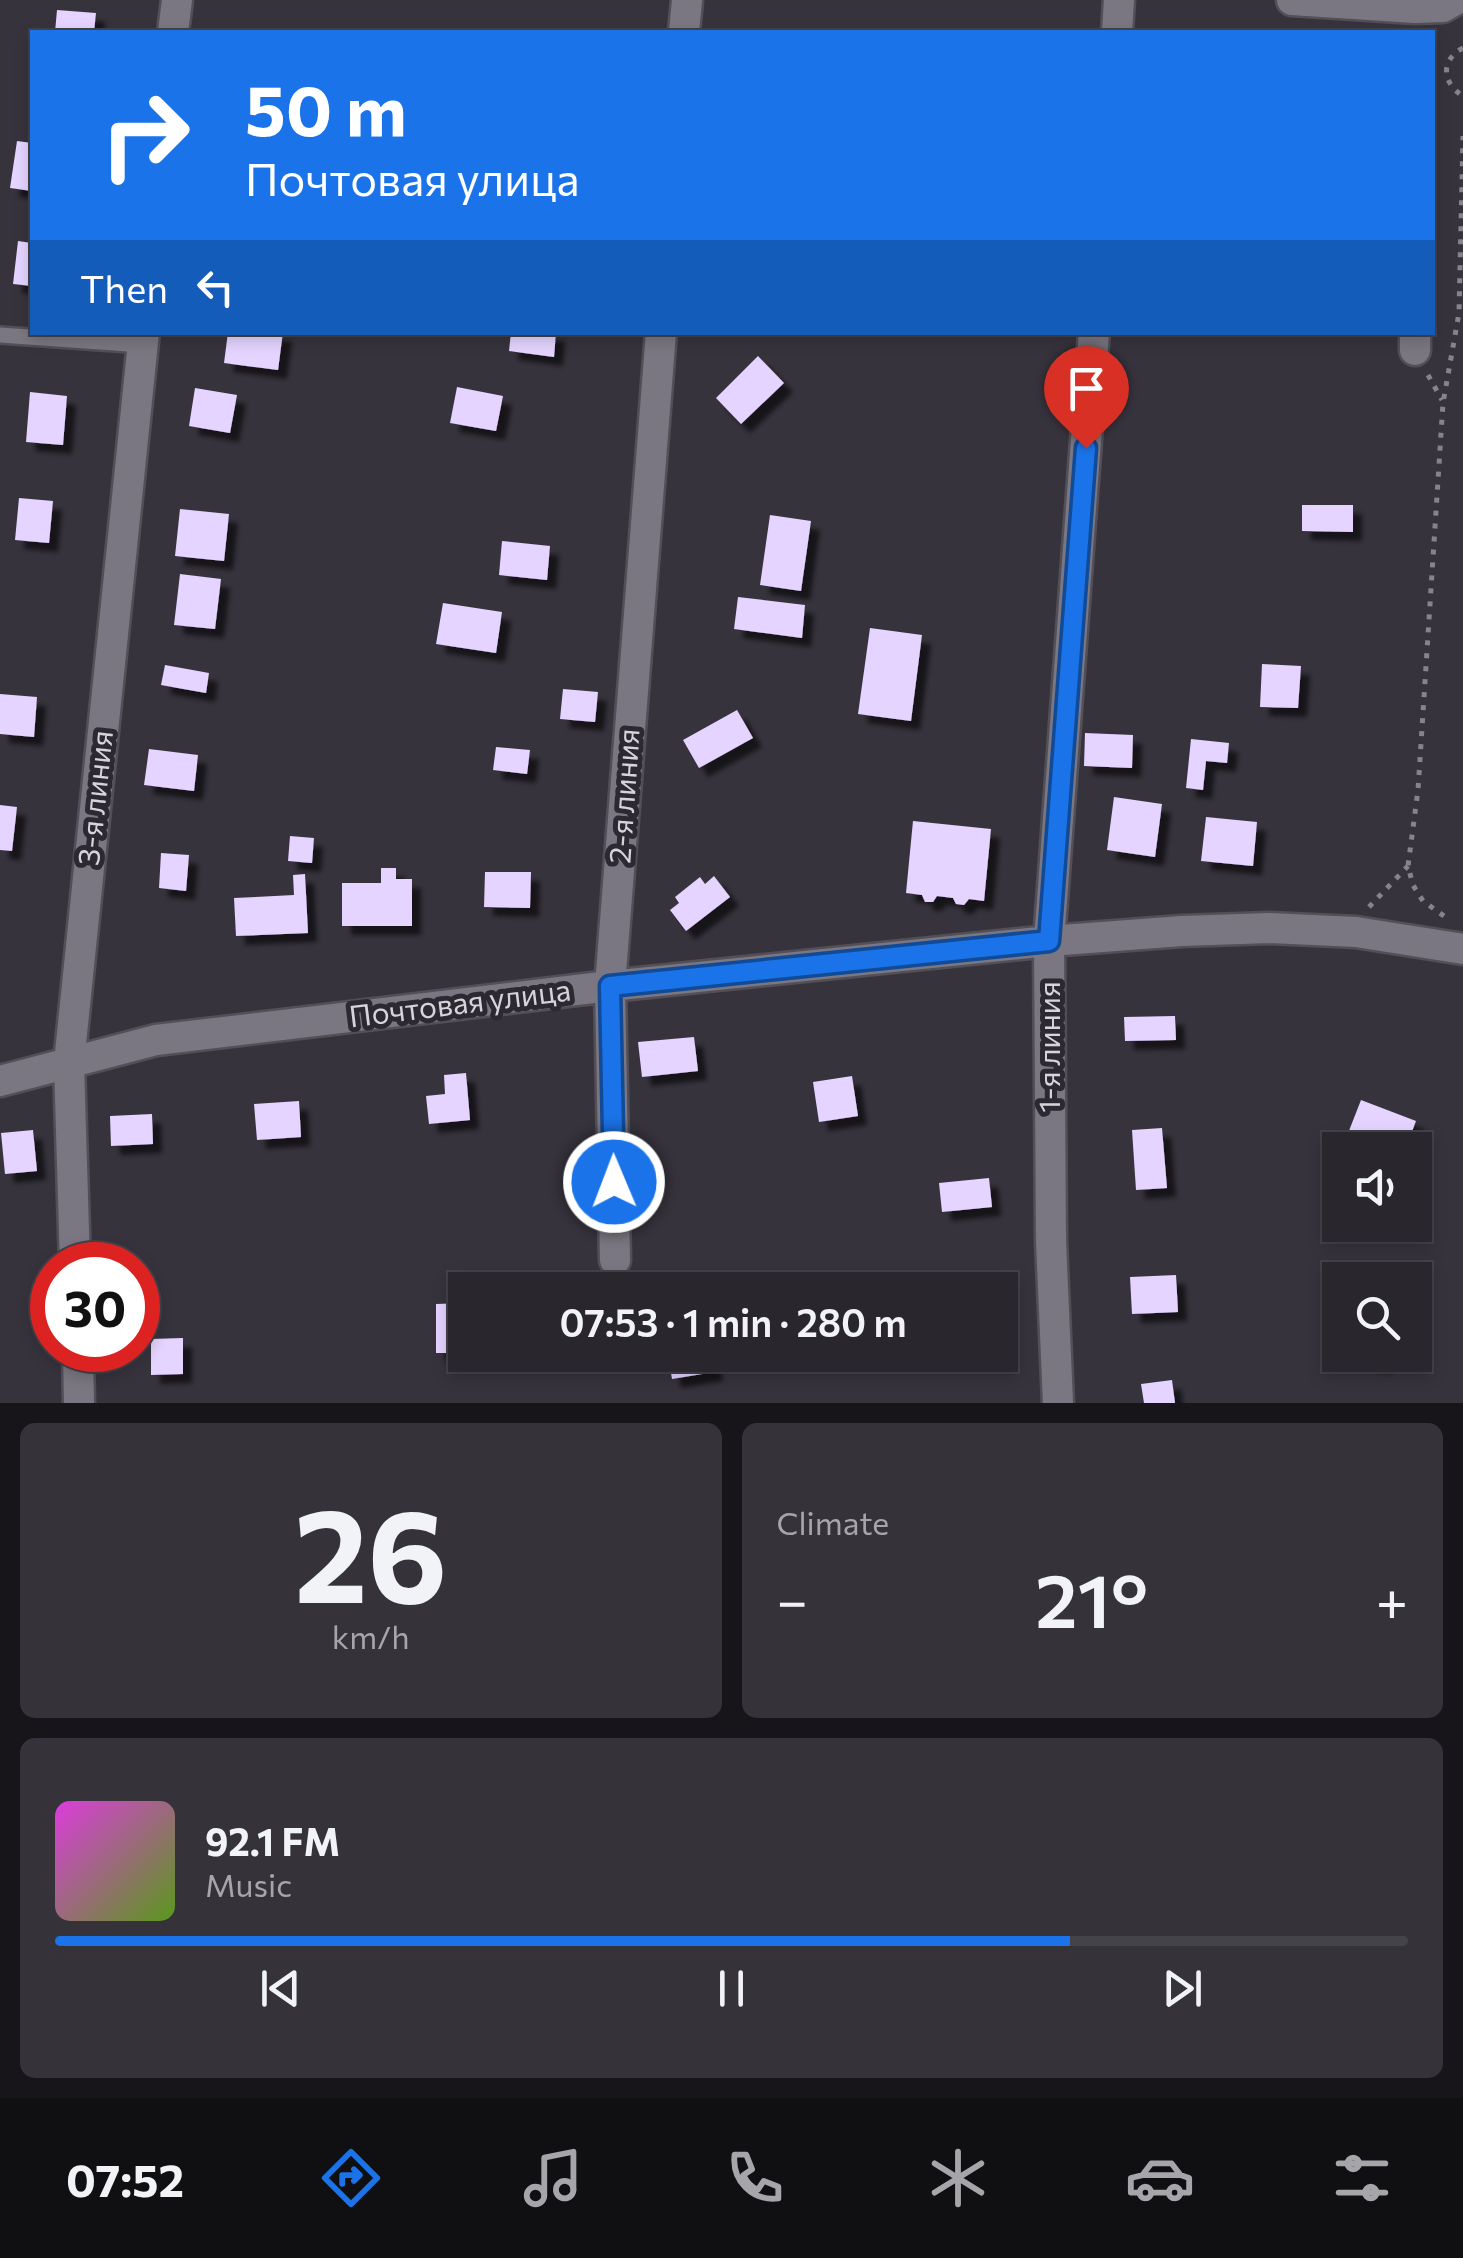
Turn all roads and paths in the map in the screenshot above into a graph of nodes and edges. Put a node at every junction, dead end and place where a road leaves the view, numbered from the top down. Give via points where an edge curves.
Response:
1 (176, 0) edge
2 (687, 0) edge
3 (1119, 0) edge
4 (1292, 0) edge
5 (1455, 0) edge
6 (1416, 20) edge
7 (173, 30) edge
8 (684, 30) edge
9 (1116, 30) edge
10 (1463, 48) edge
11 (1463, 96) edge
12 (1463, 136) edge
13 (0, 335) edge
14 (661, 335) edge
15 (1094, 335) edge
16 (144, 339) edge
17 (1408, 866) junction
18 (1448, 918) dead end
19 (1356, 932) junction
20 (1049, 941) junction
21 (1463, 950) edge
22 (610, 986) junction
23 (69, 1062) junction
24 (0, 1081) edge
25 (74, 1242) edge
26 (615, 1260) dead end
27 (78, 1372) edge
28 (79, 1403) edge
29 (1058, 1403) edge

1 - 7 street
2 - 8 street
3 - 9 street
4 - 6 street
5 - 6 street
10 - 11 path via 1446,64 1446,78
12 - 17 path via 1459,313 1443,403
13 - 16 lane
14 - 22 street, 2-я линия
15 - 20 street, 1-я линия
16 - 23 street, 3-я линия
17 - 18 path via 1423,901
17 - 19 path via 1359,920
19 - 20 street, Почтовая улица via 1269,928
19 - 21 street, Почтовая улица
20 - 22 street, Почтовая улица
20 - 29 street, 1-я линия
22 - 23 street, Почтовая улица via 156,1040
22 - 26 street, 2-я линия
23 - 24 street, Почтовая улица
23 - 25 street, 3-я линия
27 - 28 street

